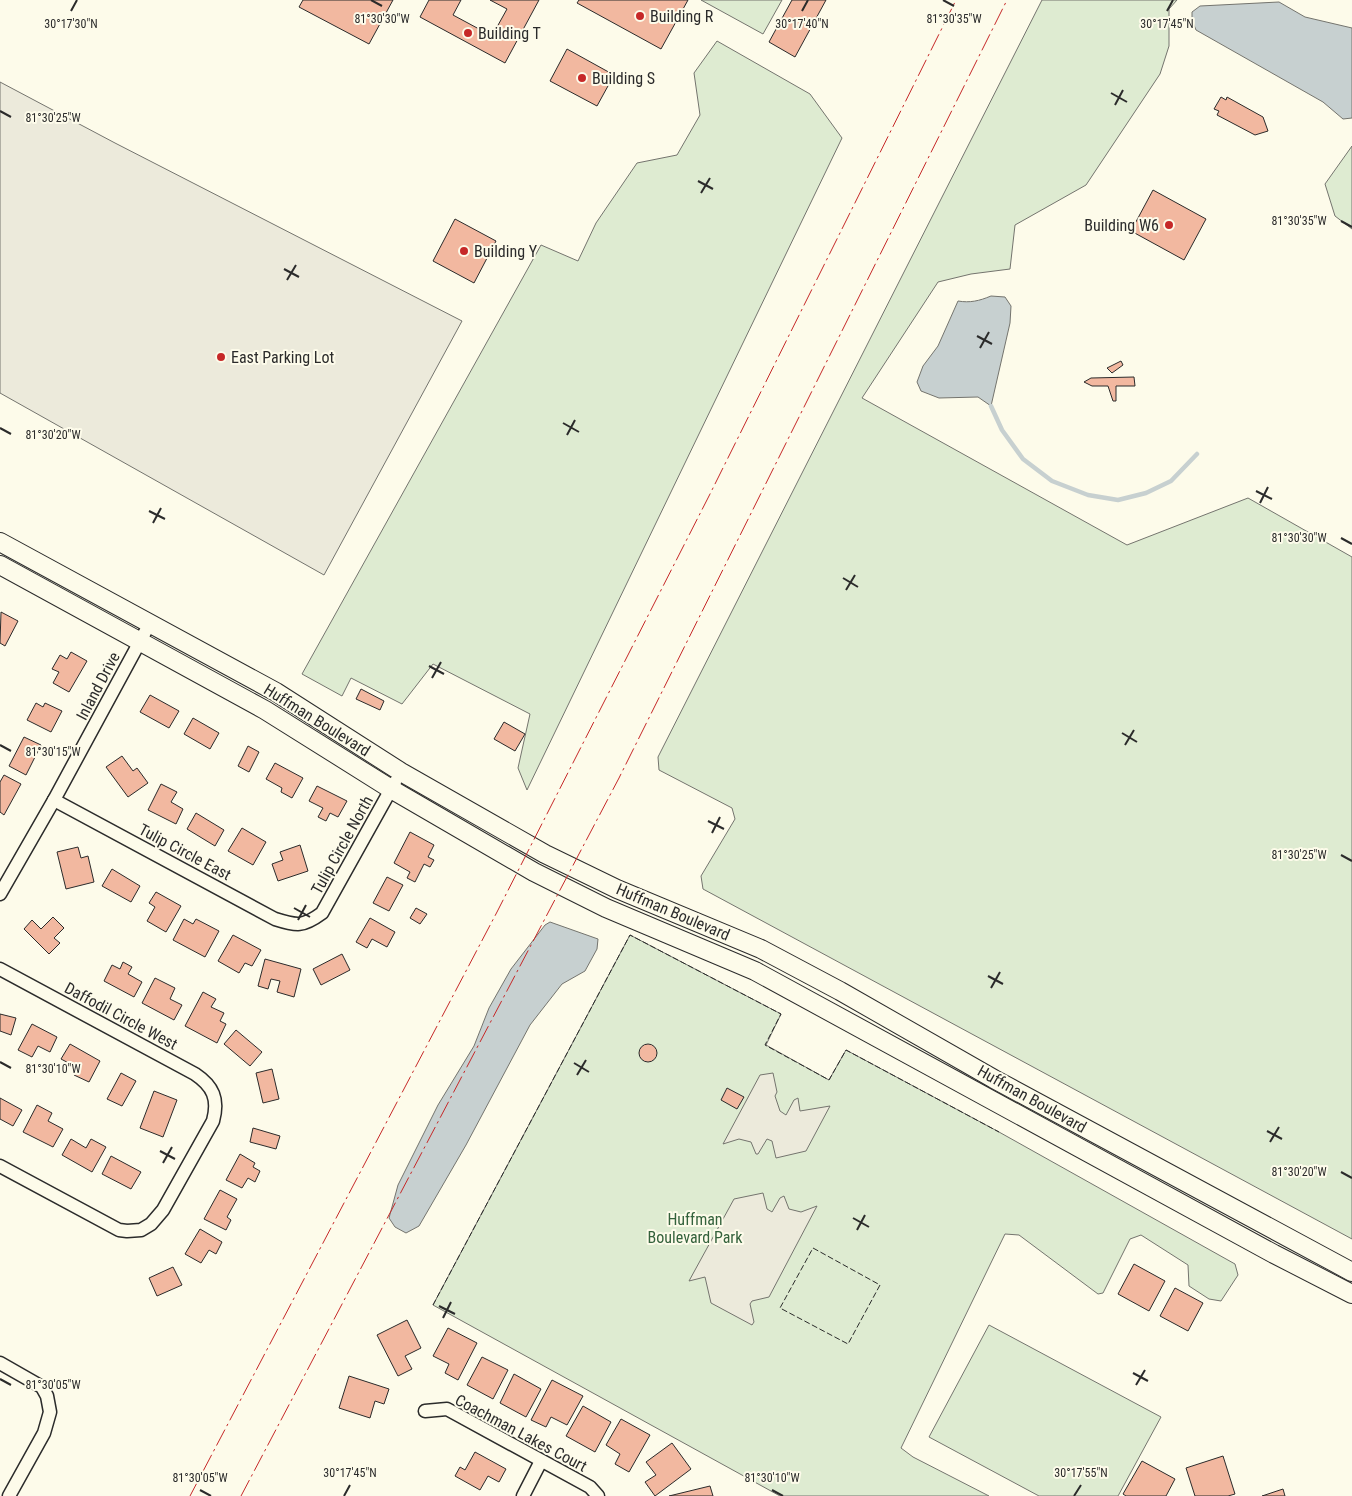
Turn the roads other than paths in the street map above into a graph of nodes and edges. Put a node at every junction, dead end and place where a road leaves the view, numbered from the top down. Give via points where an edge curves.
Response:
1 (0, 542) edge
2 (0, 565) edge
3 (150, 623) junction
4 (140, 641) junction
5 (401, 772) junction
6 (391, 789) junction
7 (54, 800) junction
8 (0, 894) edge
9 (302, 924) joint
10 (0, 969) edge
11 (0, 1166) edge
12 (1352, 1272) edge
13 (1352, 1294) edge
14 (0, 1363) edge
15 (424, 1411) dead end
16 (541, 1461) junction
17 (9, 1496) edge
18 (523, 1496) edge
19 (598, 1496) edge

1 - 3 street, Huffman Boulevard
2 - 4 street, Huffman Boulevard
3 - 4 street, Inland Drive
3 - 5 street, Huffman Boulevard via 276,692
4 - 6 street, Huffman Boulevard via 265,710
4 - 7 street, Inland Drive
5 - 6 street, Tulip Circle North
5 - 12 street, Huffman Boulevard via 553,858 617,889 760,949 840,991 994,1079
6 - 9 street, Tulip Circle North via 322,913
6 - 13 street, Huffman Boulevard via 534,872 606,908 755,971
7 - 8 street, Inland Drive
7 - 9 street, Tulip Circle East via 275,919 293,925
10 - 11 street, Daffodil Circle West via 194,1074 206,1082 216,1102 213,1120 163,1210 141,1230 119,1230
14 - 17 street via 42,1387 50,1412 44,1433
15 - 16 street, Coachman Lakes Court via 447,1409
16 - 18 street
16 - 19 street, Coachman Lakes Court via 590,1487

